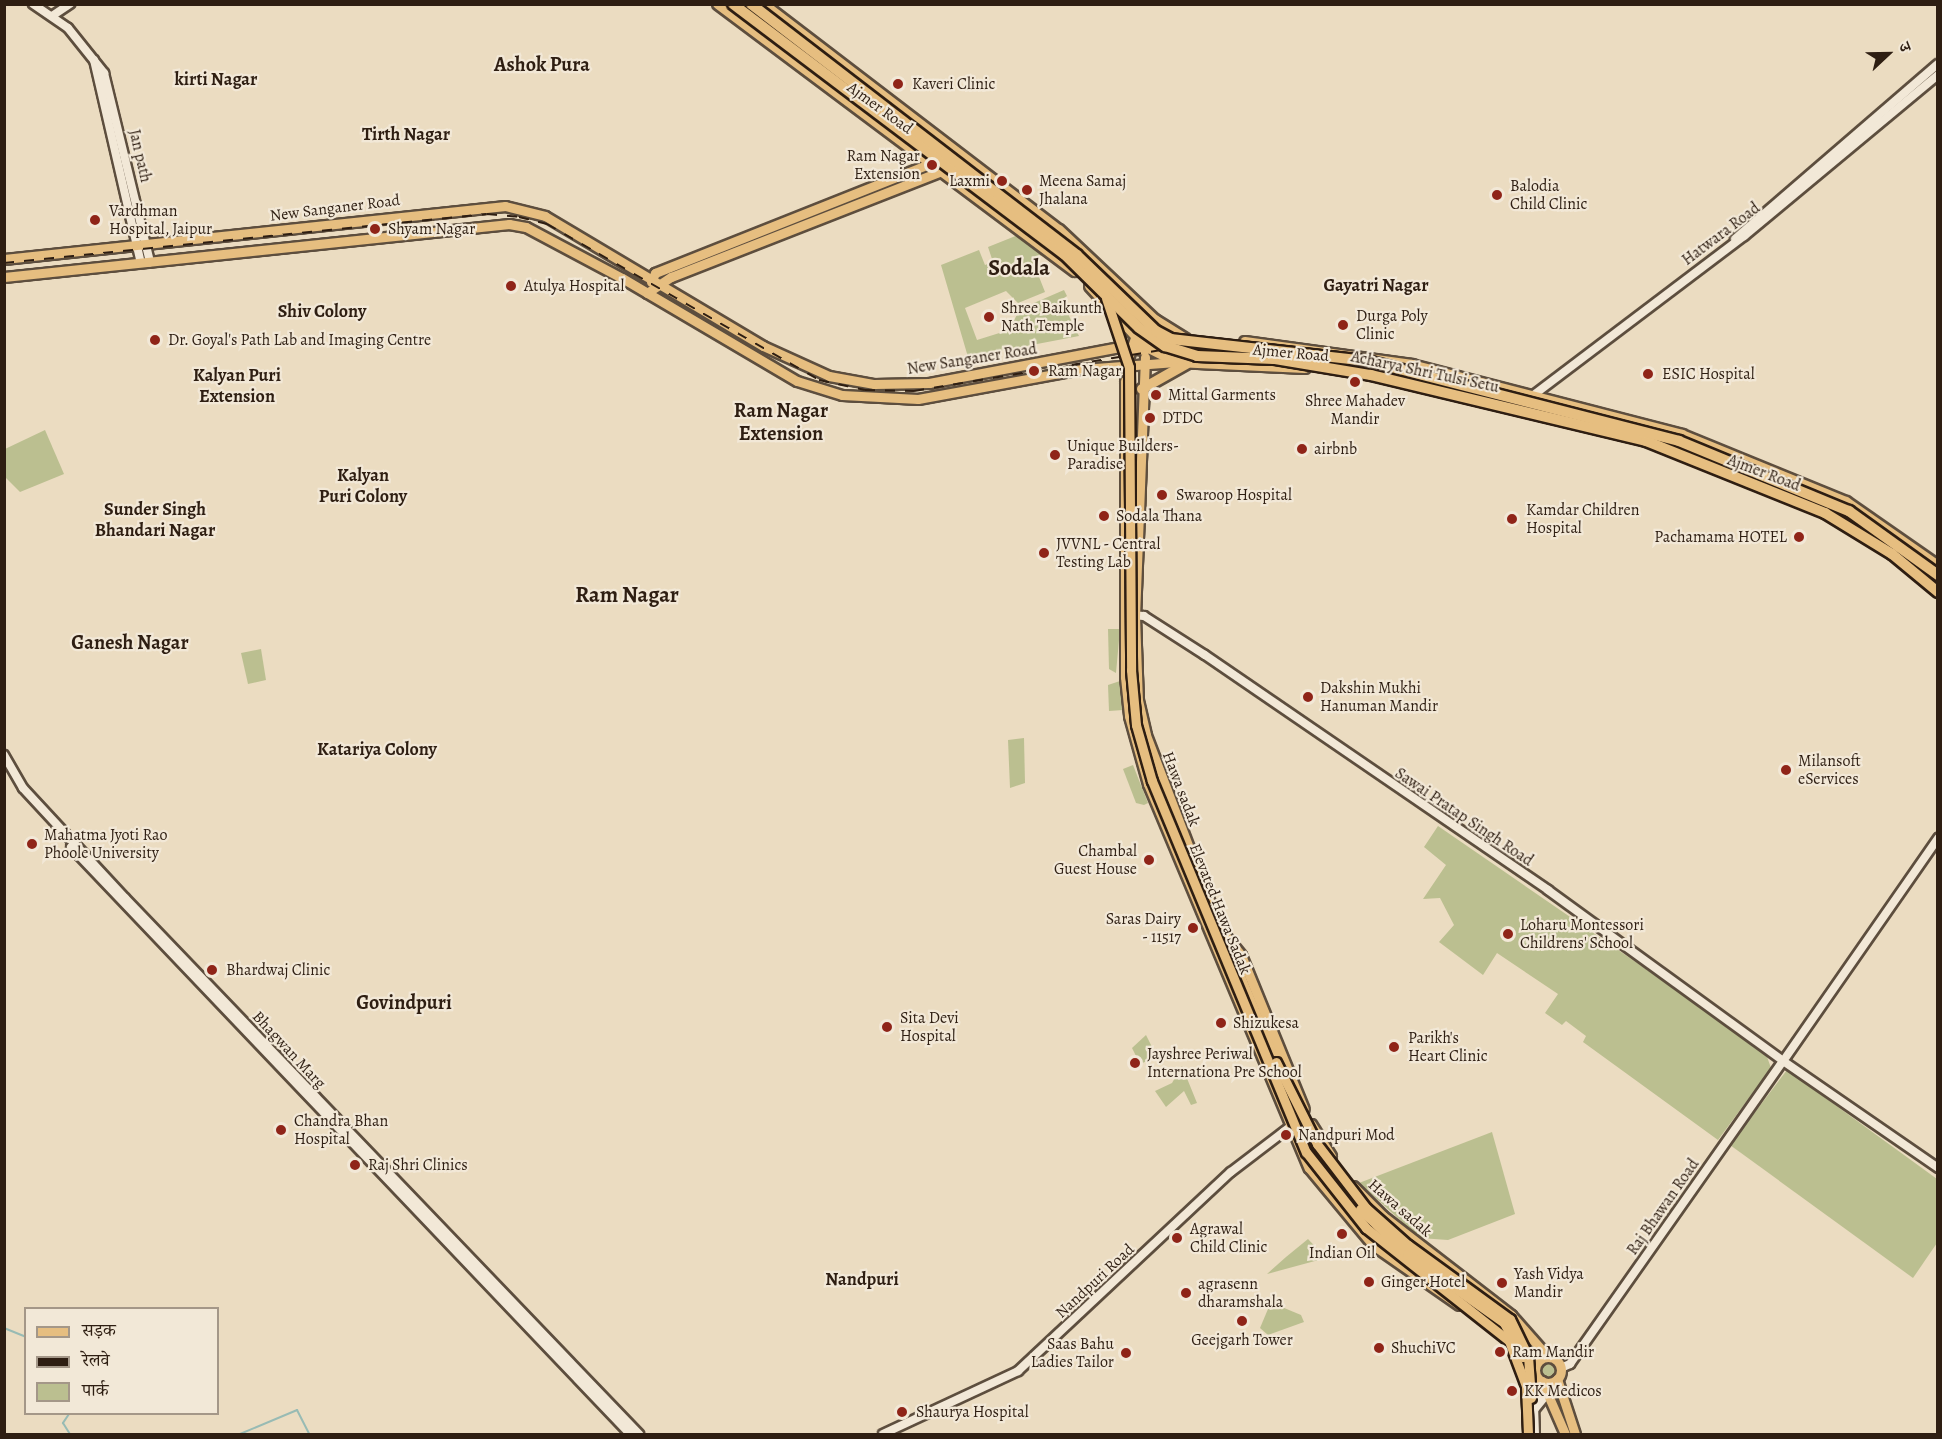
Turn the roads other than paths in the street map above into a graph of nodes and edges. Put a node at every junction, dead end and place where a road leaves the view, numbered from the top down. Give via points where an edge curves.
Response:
1 (70, 4) edge
2 (718, 4) edge
3 (733, 4) edge
4 (752, 4) edge
5 (763, 4) edge
6 (36, 5) edge
7 (52, 16) junction
8 (1938, 64) edge
9 (1938, 75) edge
10 (948, 148) junction
11 (960, 157) junction
12 (932, 165) junction
13 (943, 173) junction
14 (484, 207) junction
15 (485, 225) junction
16 (1735, 239) junction
17 (142, 244) junction
18 (4, 259) edge
19 (145, 262) junction
20 (4, 277) edge
21 (656, 281) junction
22 (647, 293) junction
23 (1106, 298) junction
24 (1147, 312) junction
25 (1155, 320) junction
26 (1134, 341) junction
27 (1145, 348) junction
28 (1144, 362) junction
29 (1176, 362) junction
30 (1192, 363) junction
31 (1126, 365) junction
32 (1142, 390) junction
33 (1533, 394) junction
34 (1523, 413) junction
35 (1938, 566) edge
36 (1938, 575) edge
37 (1938, 594) edge
38 (1123, 615) junction
39 (1135, 616) junction
40 (4, 755) edge
41 (4, 766) edge
42 (1938, 838) edge
43 (1220, 929) junction
44 (1784, 1060) junction
45 (1298, 1122) junction
46 (1938, 1168) edge
47 (1464, 1279) junction
48 (1449, 1299) junction
49 (1548, 1357) junction
50 (1564, 1368) junction
51 (1538, 1378) junction
52 (1557, 1379) junction
53 (1526, 1386) junction
54 (1548, 1393) junction
55 (1540, 1401) junction
56 (1562, 1411) junction
57 (630, 1434) edge
58 (639, 1434) edge
59 (883, 1434) edge
60 (1531, 1434) edge
61 (1564, 1434) edge
62 (1575, 1434) edge

1 - 7 street
2 - 12 highway, Ajmer Road
3 - 23 highway, Acharya Shri Tulsi Setu, bridge via 1064,254
4 - 36 highway, Acharya Shri Tulsi Setu, bridge via 1077,255 1163,335 1186,344 1368,361 1679,441 1849,511
5 - 10 highway, Ajmer Road
6 - 7 street, Jan path
7 - 17 street, Jan path via 94,60
8 - 16 street
9 - 16 street, Hatwara Road
10 - 11 highway, Ajmer Road
10 - 12 main road
11 - 13 main road
11 - 24 highway, Ajmer Road via 1086,251
12 - 13 highway, Ajmer Road
12 - 21 main road via 655,273
13 - 21 main road
13 - 26 highway, Ajmer Road via 1071,267
14 - 15 main road
14 - 17 main road, New Sanganer Road
14 - 21 main road, New Sanganer Road via 523,209 545,216
15 - 19 main road, New Sanganer Road
15 - 22 main road, New Sanganer Road via 526,227
16 - 33 street, Hatwara Road
17 - 18 main road, New Sanganer Road
17 - 19 street, Jan path
19 - 20 main road, New Sanganer Road
21 - 22 main road
21 - 26 main road, New Sanganer Road via 801,366 874,384 929,383
22 - 31 main road, New Sanganer Road via 797,381 842,395 918,399
23 - 37 highway, Acharya Shri Tulsi Setu, bridge via 1153,340 1182,353 1274,359 1371,375 1672,450 1825,513 1892,554
23 - 53 main road, Elevated Hawa Sadak, bridge via 1130,367 1131,670 1136,725 1152,781 1306,1152 1366,1228 1401,1261 1497,1327 1509,1341
24 - 25 highway, Ajmer Road
24 - 26 main road
25 - 27 main road, Hawa sadak
25 - 33 highway, Ajmer Road via 1187,339 1367,356
26 - 27 highway, Ajmer Road
26 - 31 main road
27 - 28 main road, Hawa sadak
27 - 29 highway, Ajmer Road
28 - 29 main road, New Sanganer Road
28 - 31 main road, New Sanganer Road
28 - 32 main road, Hawa sadak
29 - 30 highway, Ajmer Road
30 - 32 highway via 1174,368
30 - 34 highway, Ajmer Road via 1331,371
31 - 38 main road, Hawa sadak
32 - 39 main road, Hawa sadak
33 - 34 street, Hatwara Road
33 - 35 highway, Ajmer Road via 1690,437 1792,477 1853,506
34 - 37 highway, Ajmer Road via 1647,445 1801,504 1854,532
38 - 39 street, Sawai Pratap Singh Road
38 - 45 main road, Hawa sadak via 1129,716 1148,784
39 - 43 main road, Hawa sadak via 1138,700 1146,735
39 - 44 street, Sawai Pratap Singh Road via 1205,656 1548,890
40 - 58 street, Bhagwan Marg via 23,788 125,898
41 - 57 street, Bhagwan Marg via 17,788 120,902
42 - 44 street, Raj Bhawan Road
43 - 45 main road, Hawa sadak via 1241,955
43 - 60 main road, Elevated Hawa Sadak, bridge via 1276,1062 1317,1144 1366,1208 1510,1319 1528,1356
44 - 46 street, Sawai Pratap Singh Road
44 - 50 street, Raj Bhawan Road
45 - 47 main road, Hawa sadak via 1352,1185
45 - 48 main road, Hawa sadak via 1313,1174 1358,1229 1410,1276
45 - 53 main road, bridge via 1317,1155 1372,1222 1504,1323 1522,1355
45 - 59 street, Nandpuri Road via 1231,1172 1018,1371
47 - 48 main road
47 - 49 main road, Hawa sadak via 1511,1315
48 - 51 main road, Hawa sadak via 1498,1334 1517,1366
49 - 50 main road, Hawa sadak
49 - 51 main road via 1538,1363
50 - 52 main road
51 - 52 main road
51 - 54 main road
51 - 55 street
52 - 56 main road
53 - 60 main road, Elevated Hawa Sadak, bridge
54 - 55 street
54 - 56 main road
55 - 60 street via 1534,1410
56 - 61 main road
56 - 62 main road

